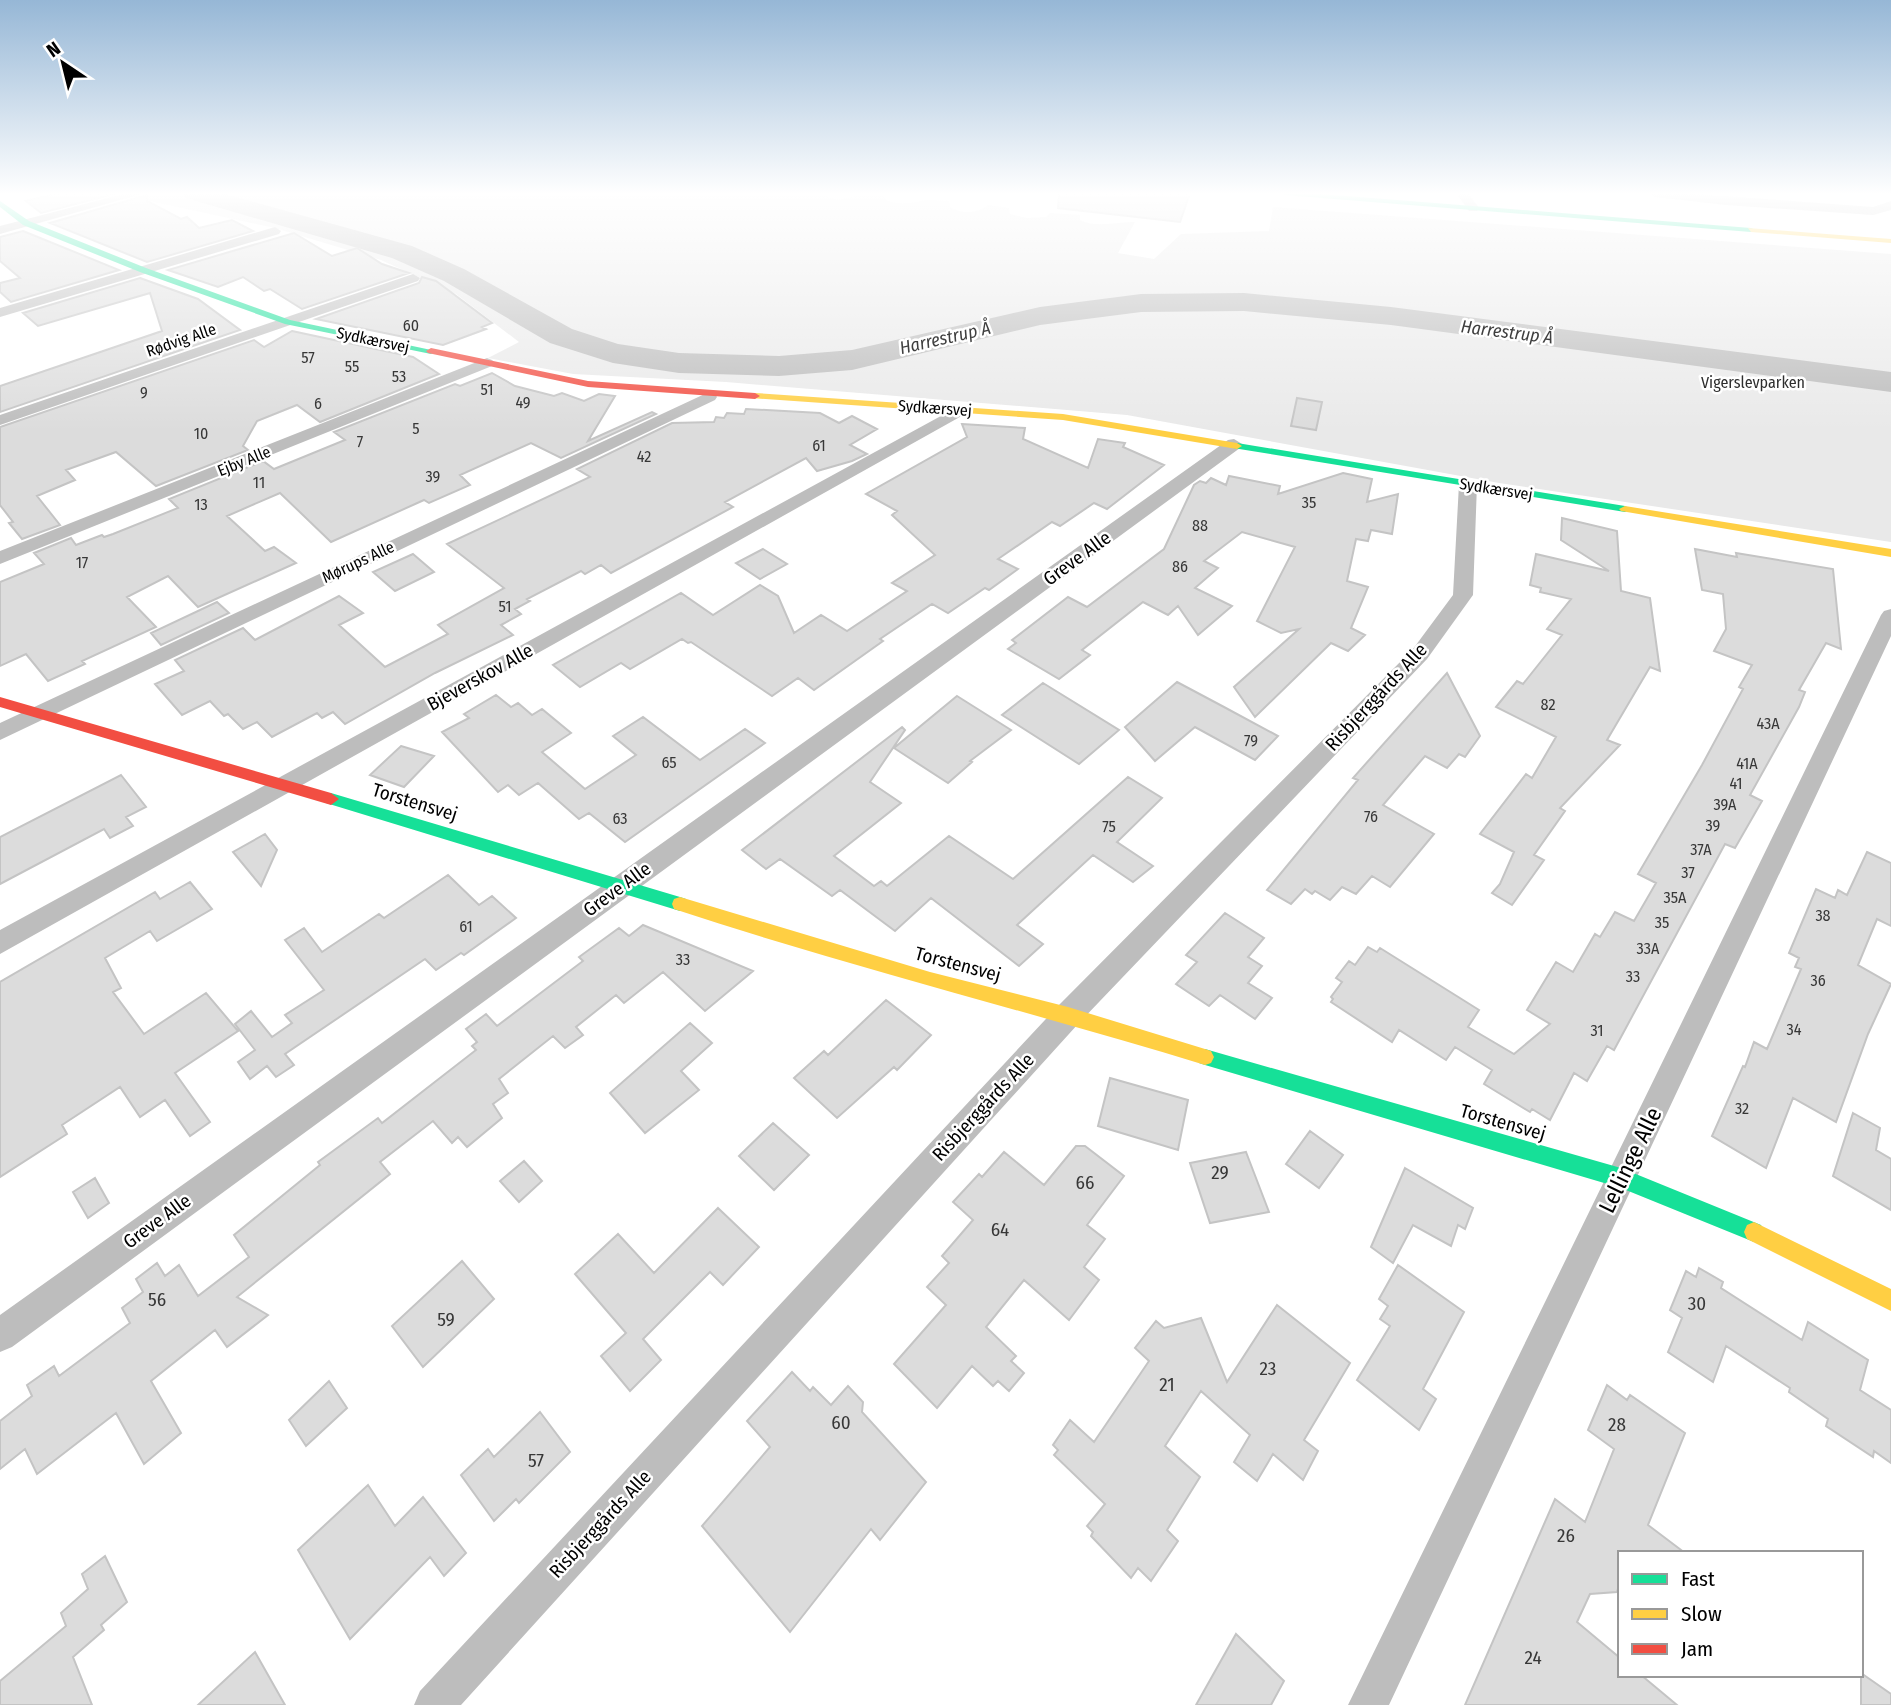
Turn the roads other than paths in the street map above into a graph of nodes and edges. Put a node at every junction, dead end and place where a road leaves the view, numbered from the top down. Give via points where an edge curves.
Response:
1 (134, 273) edge
2 (150, 273) edge
3 (413, 278) dead end
4 (0, 313) edge
5 (288, 322) junction
6 (487, 363) junction
7 (713, 395) junction
8 (961, 410) junction
9 (0, 420) edge
10 (1234, 444) junction
11 (1468, 484) junction
12 (1891, 552) edge
13 (0, 558) edge
14 (1891, 615) edge
15 (0, 702) edge
16 (39, 713) junction
17 (0, 732) edge
18 (286, 785) junction
19 (620, 887) junction
20 (0, 943) edge
21 (1068, 1015) junction
22 (1621, 1178) junction
23 (1891, 1300) edge
24 (0, 1335) edge
25 (434, 1705) edge
26 (1368, 1705) edge

1 - 4 street
2 - 5 street, Sydkærsvej
3 - 5 street, Rødvig Alle
5 - 6 street, Sydkærsvej
5 - 9 street, Rødvig Alle
6 - 7 street, Sydkærsvej via 588,384
6 - 13 street, Ejby Alle
7 - 8 street, Sydkærsvej
7 - 16 street, Mørups Alle
8 - 10 street, Sydkærsvej via 1063,417
8 - 18 street, Bjeverskov Alle
10 - 11 street, Sydkærsvej
10 - 19 street, Greve Alle
11 - 12 street, Sydkærsvej
11 - 21 street, Risbjerggårds Alle via 1463,594 1420,654
14 - 22 street, Lellinge Alle
15 - 16 street, Torstensvej
16 - 17 street, Mørups Alle
16 - 18 street, Torstensvej
18 - 19 street, Torstensvej
18 - 20 street, Bjeverskov Alle
19 - 21 street, Torstensvej
19 - 24 street, Greve Alle
21 - 22 street, Torstensvej
21 - 25 street, Risbjerggårds Alle
22 - 23 street, Torstensvej via 1772,1239
22 - 26 street, Lellinge Alle

